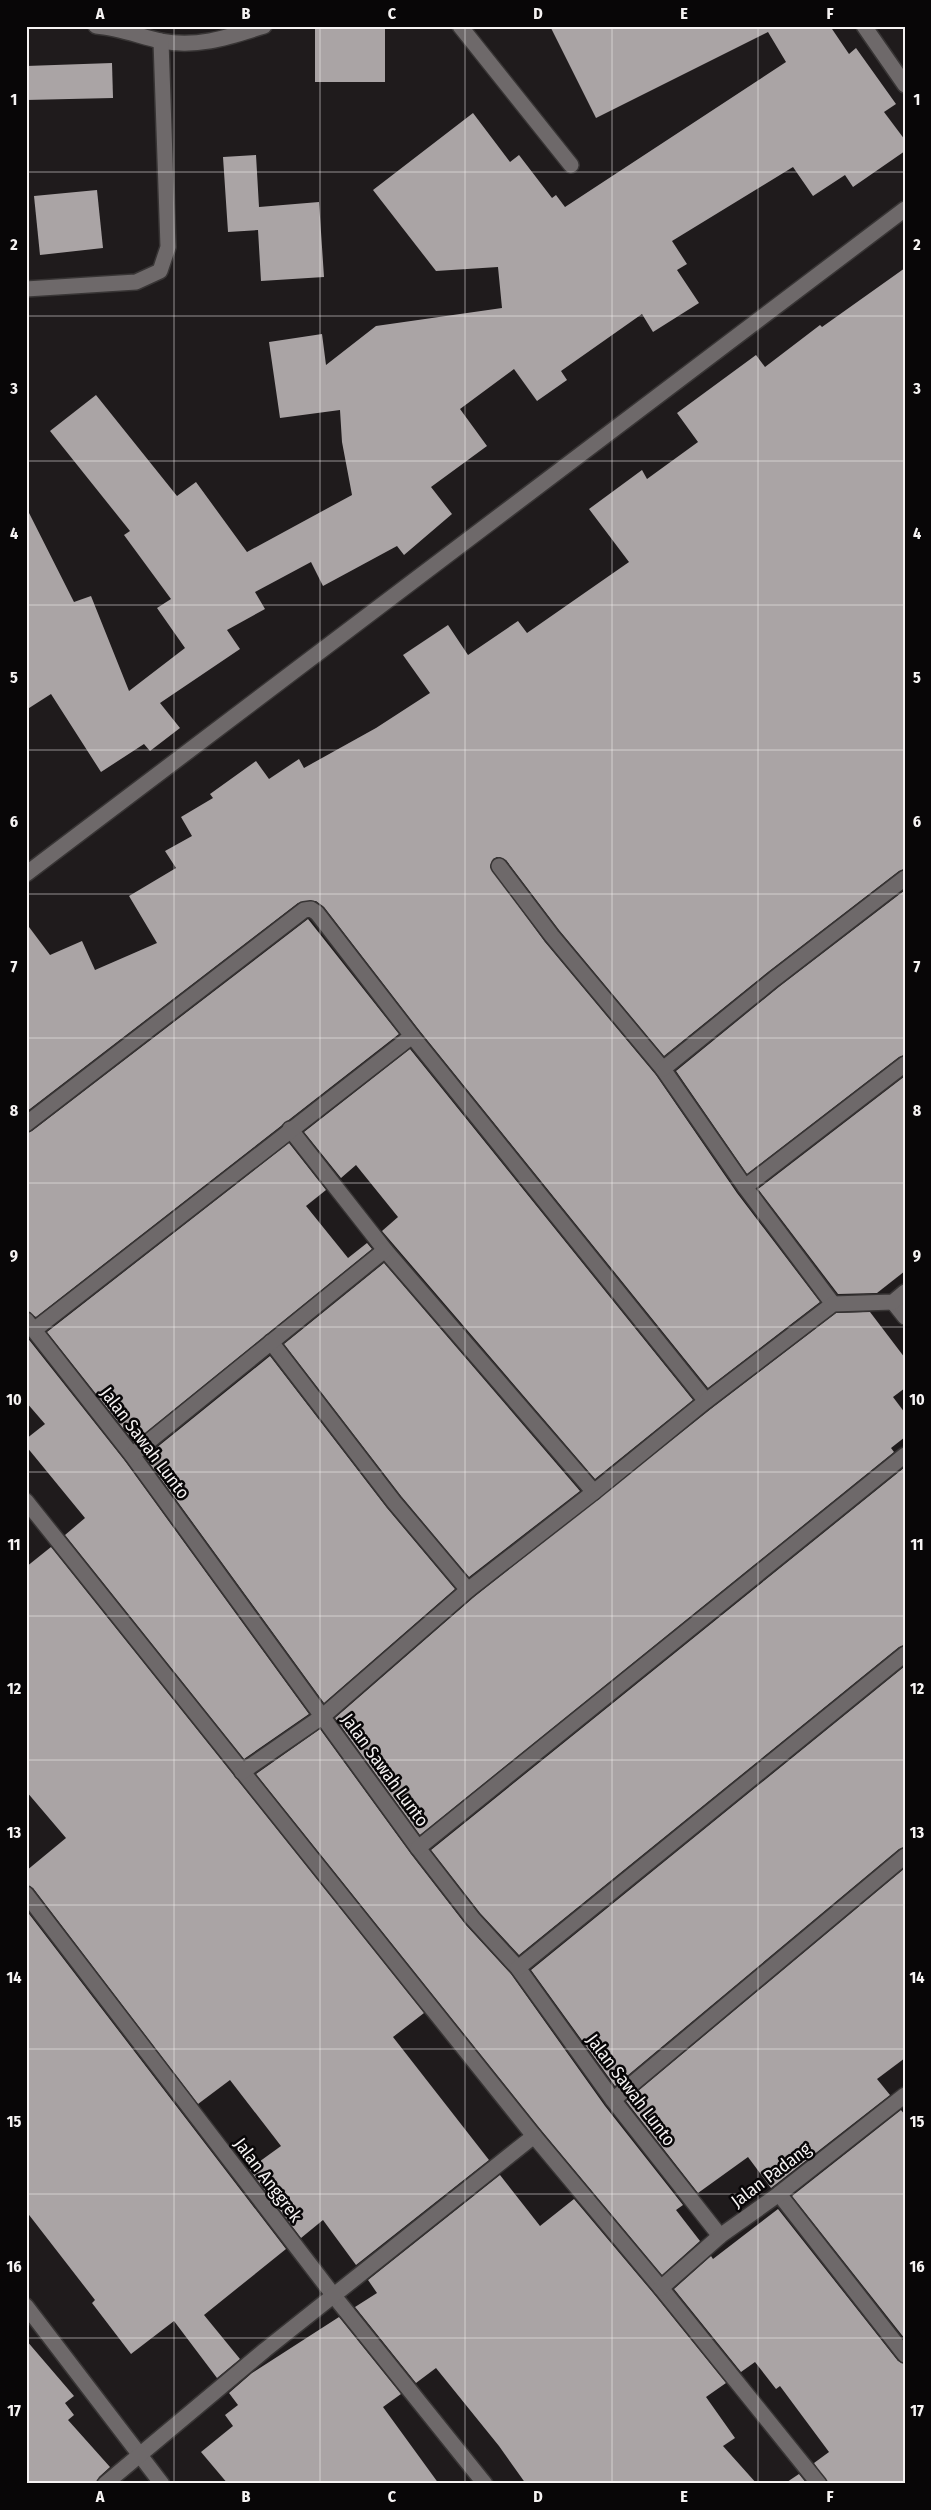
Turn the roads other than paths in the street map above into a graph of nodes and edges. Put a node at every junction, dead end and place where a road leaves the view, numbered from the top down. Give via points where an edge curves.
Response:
1 (96, 26) edge
2 (264, 26) edge
3 (460, 26) edge
4 (864, 26) edge
5 (138, 30) edge
6 (161, 41) junction
7 (905, 85) edge
8 (571, 166) dead end
9 (905, 209) edge
10 (26, 289) edge
11 (499, 866) dead end
12 (26, 874) edge
13 (905, 878) edge
14 (412, 1036) junction
15 (905, 1064) edge
16 (662, 1070) junction
17 (26, 1124) edge
18 (290, 1129) junction
19 (745, 1187) junction
20 (385, 1250) junction
21 (899, 1297) edge
22 (833, 1304) junction
23 (905, 1316) edge
24 (30, 1325) edge
25 (271, 1342) junction
26 (706, 1401) junction
27 (132, 1455) junction
28 (905, 1455) edge
29 (594, 1492) junction
30 (26, 1501) edge
31 (468, 1590) junction
32 (905, 1654) edge
33 (323, 1716) junction
34 (242, 1772) junction
35 (418, 1848) junction
36 (905, 1856) edge
37 (26, 1894) edge
38 (518, 1968) junction
39 (905, 2095) edge
40 (613, 2100) junction
41 (534, 2136) junction
42 (779, 2194) junction
43 (720, 2236) junction
44 (661, 2288) junction
45 (334, 2296) junction
46 (26, 2306) edge
47 (905, 2355) edge
48 (139, 2454) junction
49 (104, 2484) edge
50 (162, 2484) edge
51 (485, 2484) edge
52 (819, 2484) edge

1 - 5 street
2 - 6 street via 203,43
3 - 8 street
4 - 7 street
5 - 6 street
6 - 10 street via 168,246 160,271 136,282
9 - 12 street
11 - 16 street
13 - 16 street
14 - 17 street via 317,913 306,909
14 - 18 street
14 - 26 street
15 - 19 street
16 - 19 street
18 - 20 street
18 - 24 street
19 - 22 street
20 - 25 street
20 - 29 street
21 - 22 street
21 - 23 street
22 - 26 street
24 - 27 street, Jalan Sawah Lunto
25 - 27 street
25 - 31 street via 394,1502
26 - 29 street
27 - 33 street, Jalan Sawah Lunto
28 - 35 street
29 - 31 street
30 - 34 street
31 - 33 street
32 - 38 street
33 - 34 street
33 - 35 street, Jalan Sawah Lunto
34 - 41 street
35 - 38 street, Jalan Sawah Lunto via 473,1919
36 - 40 street
37 - 45 street, Jalan Anggrek
38 - 40 street, Jalan Sawah Lunto
39 - 42 street, Jalan Padang
40 - 43 street, Jalan Sawah Lunto
41 - 44 street
41 - 45 street
42 - 43 street, Jalan Padang
42 - 47 street
43 - 44 street, Jalan Padang
44 - 52 street
45 - 48 street
45 - 51 street, Jalan Anggrek
46 - 48 street
48 - 49 street
48 - 50 street

